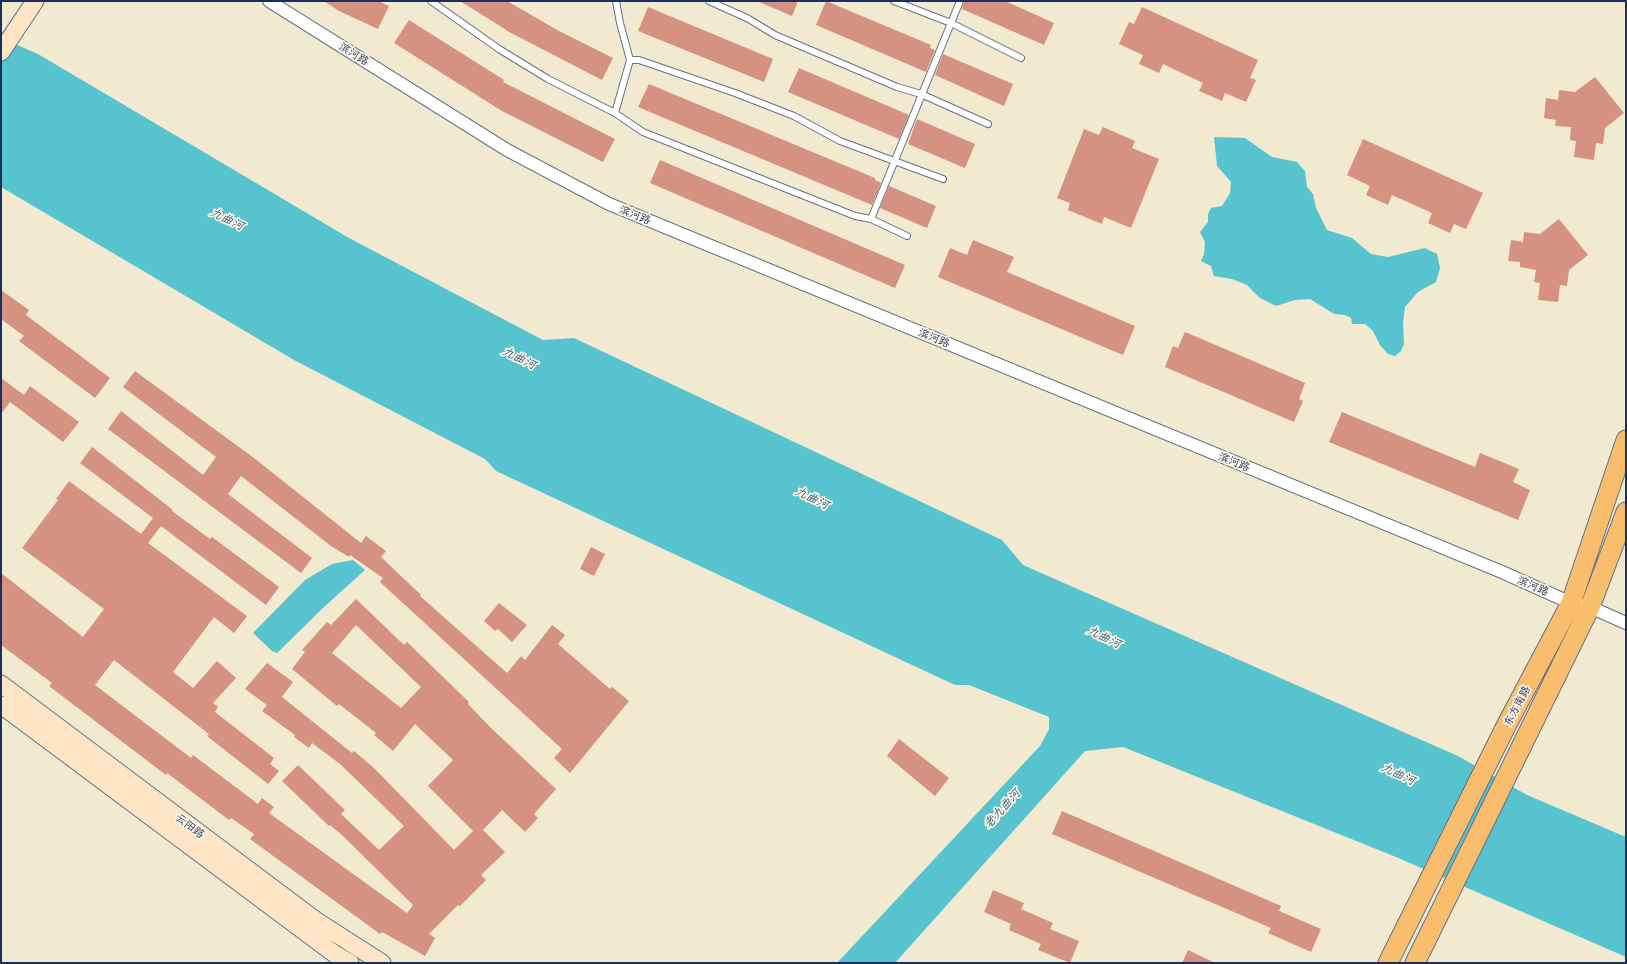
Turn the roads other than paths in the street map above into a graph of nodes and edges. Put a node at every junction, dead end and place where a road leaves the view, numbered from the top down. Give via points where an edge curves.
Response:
1 (34, 1) edge
2 (269, 1) edge
3 (431, 1) edge
4 (616, 1) edge
5 (709, 1) edge
6 (894, 1) edge
7 (960, 1) edge
8 (951, 23) junction
9 (1, 52) edge
10 (1021, 58) dead end
11 (630, 60) junction
12 (921, 94) junction
13 (615, 113) junction
14 (988, 124) dead end
15 (893, 161) junction
16 (943, 179) dead end
17 (871, 219) junction
18 (906, 236) dead end
19 (1626, 440) edge
20 (1626, 512) edge
21 (1571, 603) junction
22 (1590, 607) junction
23 (1626, 623) edge
24 (1, 684) edge
25 (1, 705) edge
26 (346, 941) junction
27 (339, 960) edge
28 (382, 963) edge
29 (1388, 963) edge
30 (1415, 963) edge

1 - 9 street
2 - 21 street, 滨河路 via 507,150 609,204 1502,572
3 - 13 lane via 548,79
4 - 11 lane
5 - 12 lane via 747,18 775,35 897,87
6 - 8 lane
7 - 8 lane
8 - 10 lane
8 - 12 lane
11 - 13 lane
11 - 15 lane via 639,60 735,93 794,116 840,141
12 - 14 lane
12 - 15 lane
13 - 17 lane via 643,132 856,216
15 - 16 lane
15 - 17 lane
17 - 18 lane
19 - 21 main road, 东方南路
20 - 22 main road, 东方南路
21 - 22 street, 滨河路
21 - 29 main road, 东方南路 via 1506,726
22 - 23 street, 滨河路
22 - 30 main road, 东方南路
24 - 26 street, 云阳路
25 - 27 street, 云阳路
26 - 27 street
26 - 28 street, 云阳路

